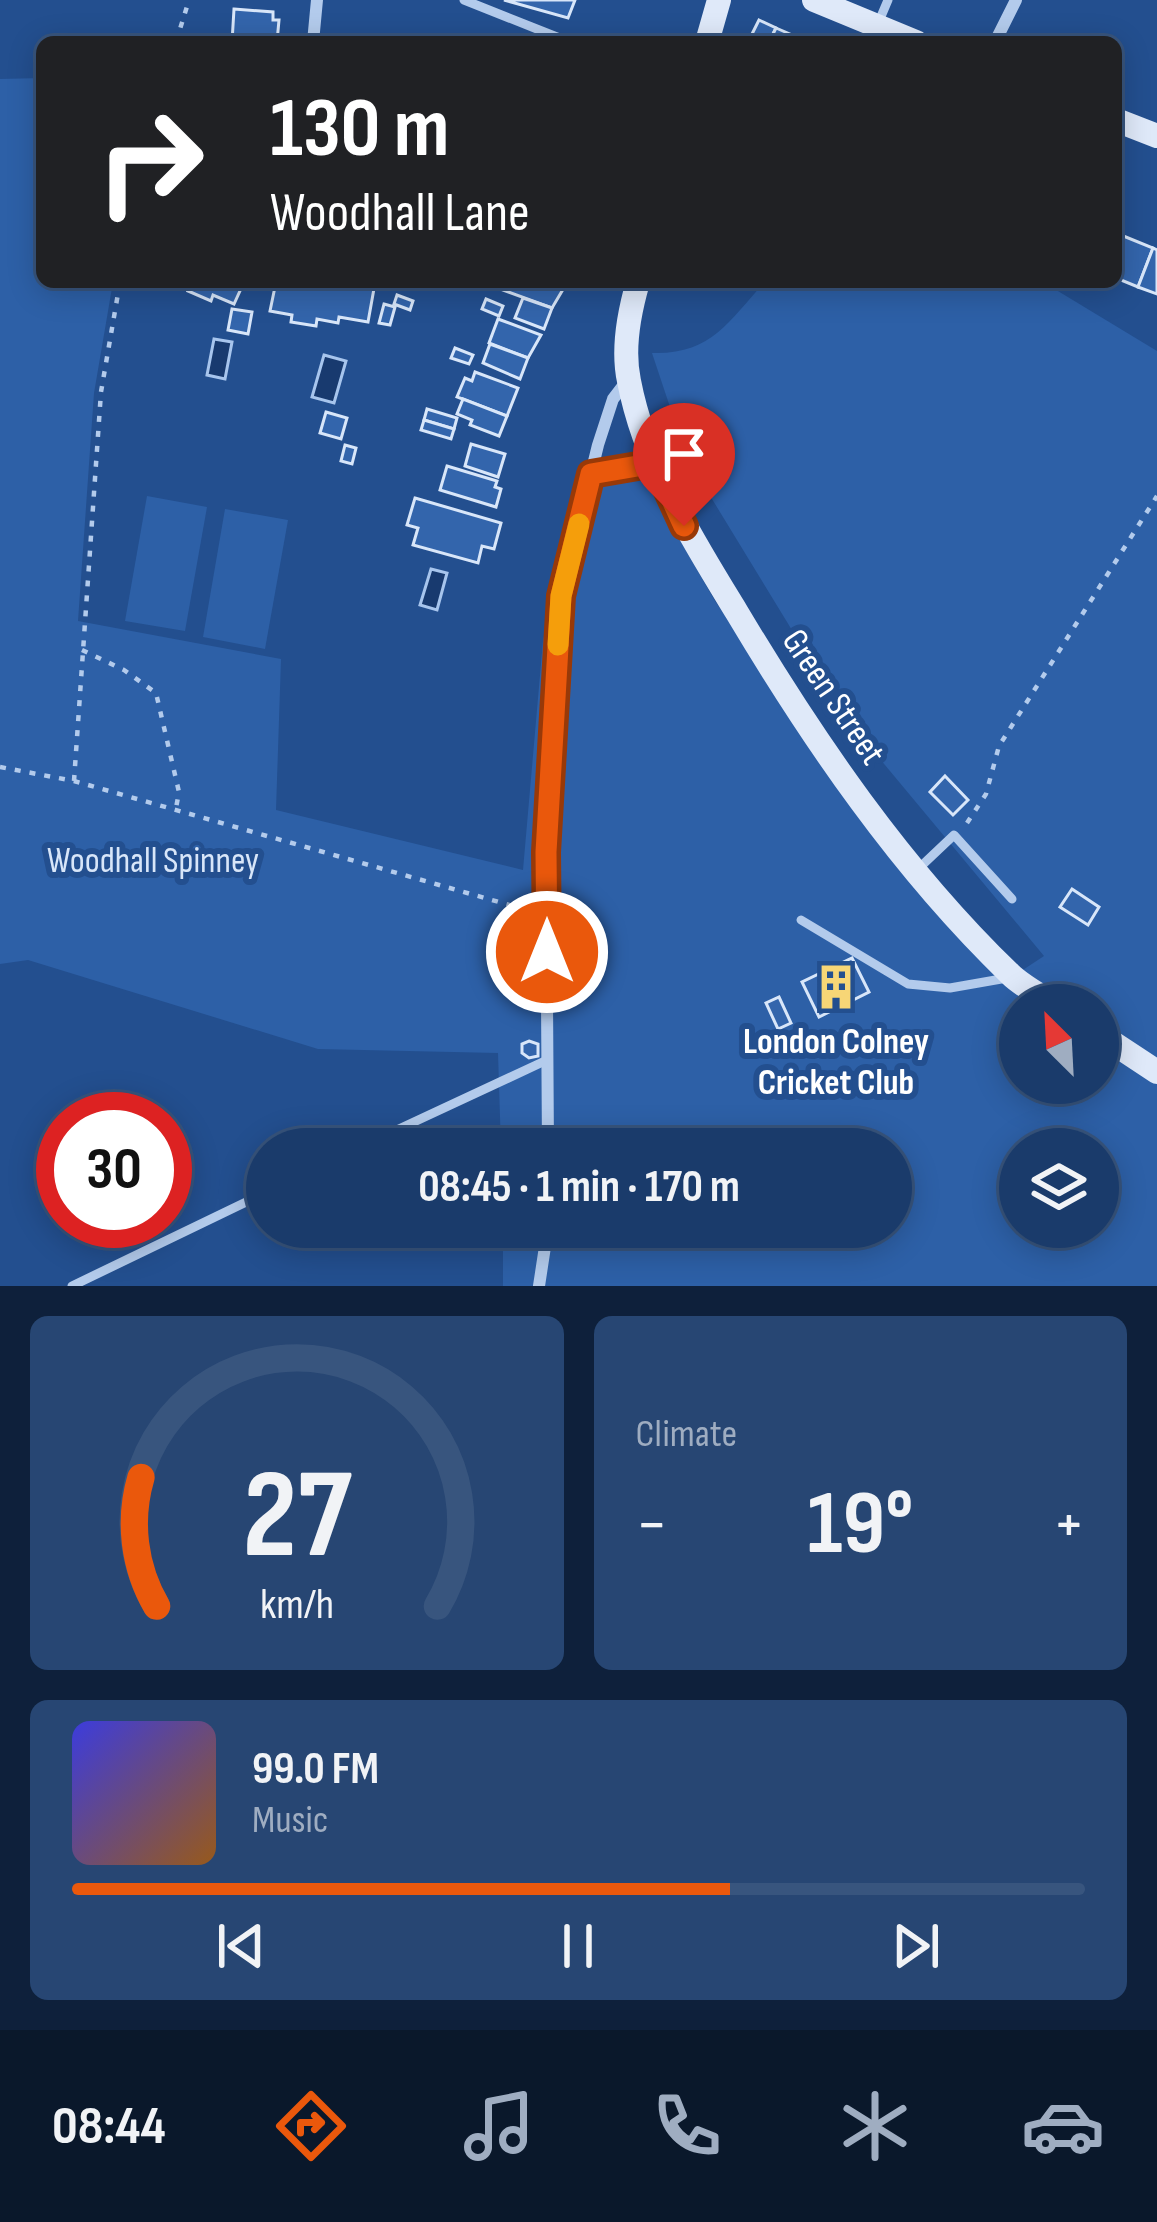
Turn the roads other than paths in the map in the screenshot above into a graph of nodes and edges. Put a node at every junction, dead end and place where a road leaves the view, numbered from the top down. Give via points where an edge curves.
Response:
1 (317, 0) edge
2 (464, 0) edge
3 (719, 0) edge
4 (888, 0) edge
5 (1016, 0) edge
6 (830, 3) edge
7 (877, 26) junction
8 (314, 36) edge
9 (557, 36) edge
10 (709, 36) edge
11 (901, 36) edge
12 (998, 36) edge
13 (1122, 122) edge
14 (1157, 136) edge
15 (636, 288) edge
16 (628, 378) junction
17 (655, 463) junction
18 (591, 474) junction
19 (917, 870) junction
20 (1012, 899) dead end
21 (801, 920) dead end
22 (1012, 977) junction
23 (1022, 984) edge
24 (1119, 1048) edge
25 (547, 1060) junction
26 (1157, 1072) edge
27 (401, 1128) edge
28 (548, 1128) edge
29 (246, 1202) edge
30 (545, 1248) edge
31 (72, 1286) edge
32 (539, 1286) edge

1 - 8 street
2 - 9 lane
3 - 10 main road
4 - 7 lane
5 - 12 street
6 - 7 main road
7 - 11 main road
13 - 14 main road
15 - 16 main road, Green Street
16 - 17 main road, Green Street
16 - 18 street via 613,399
17 - 18 street
17 - 19 main road, Green Street via 803,724
18 - 25 street via 561,596 546,852
19 - 20 lane via 954,835
19 - 22 main road, Green Street
21 - 22 lane via 908,984 950,988
22 - 23 main road, Green Street
24 - 26 main road
25 - 27 lane
25 - 28 street
29 - 31 lane
30 - 32 street

